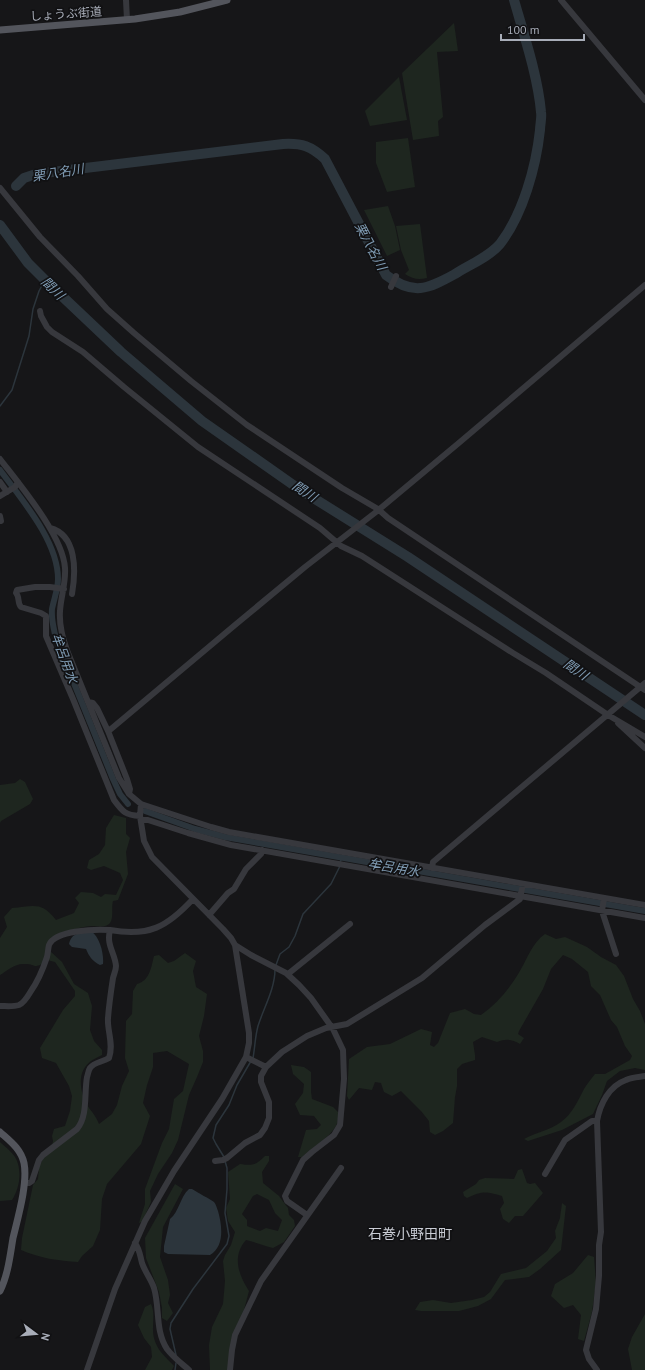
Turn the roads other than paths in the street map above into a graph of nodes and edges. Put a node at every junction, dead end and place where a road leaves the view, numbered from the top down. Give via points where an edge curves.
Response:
1 (126, 0) edge
2 (227, 0) edge
3 (561, 0) edge
4 (127, 20) junction
5 (0, 30) edge
6 (645, 100) edge
7 (0, 188) edge
8 (396, 277) dead end
9 (645, 285) edge
10 (391, 287) dead end
11 (40, 311) dead end
12 (0, 458) edge
13 (0, 482) edge
14 (13, 488) junction
15 (0, 496) edge
16 (377, 510) junction
17 (50, 528) junction
18 (338, 542) junction
19 (63, 589) junction
20 (72, 594) dead end
21 (53, 623) junction
22 (642, 687) edge
23 (88, 702) junction
24 (609, 714) junction
25 (617, 720) junction
26 (108, 731) junction
27 (645, 737) edge
28 (645, 748) edge
29 (101, 752) junction
30 (129, 794) junction
31 (141, 804) junction
32 (141, 818) junction
33 (262, 850) junction
34 (347, 854) junction
35 (343, 863) junction
36 (432, 868) junction
37 (523, 885) junction
38 (521, 895) junction
39 (193, 899) junction
40 (604, 899) junction
41 (645, 905) edge
42 (602, 910) junction
43 (209, 915) junction
44 (645, 918) edge
45 (350, 924) dead end
46 (110, 930) junction
47 (235, 945) junction
48 (616, 954) dead end
49 (288, 974) junction
50 (0, 1006) edge
51 (330, 1026) junction
52 (250, 1059) junction
53 (266, 1067) junction
54 (645, 1076) edge
55 (597, 1121) junction
56 (0, 1132) edge
57 (215, 1161) dead end
58 (341, 1168) dead end
59 (545, 1174) dead end
60 (24, 1184) junction
61 (307, 1216) junction
62 (135, 1243) junction
63 (0, 1291) edge
64 (87, 1370) edge
65 (189, 1370) edge
66 (230, 1370) edge
67 (597, 1370) edge

1 - 4 street
2 - 4 main road, しょうぶ街道 via 180,12
3 - 6 street
4 - 5 main road, しょうぶ街道
7 - 16 street via 40,238 107,309 139,337 247,425
8 - 10 street
9 - 16 street
11 - 18 street via 52,332 83,352 198,447
12 - 14 street
13 - 14 street
14 - 15 street
14 - 17 street
16 - 18 street
16 - 22 street
17 - 19 street via 63,556
17 - 20 street via 58,530 70,545 74,577
18 - 24 street
18 - 26 street
19 - 21 street via 61,603
19 - 21 street via 35,587 17,590 16,593 19,606 45,614
21 - 23 street via 62,634
21 - 29 street via 45,630 46,636 89,738
22 - 24 street
23 - 26 street via 97,708
23 - 29 street
24 - 25 street
24 - 36 street via 433,862
25 - 27 street
25 - 28 street via 617,723
26 - 30 street via 127,779
29 - 30 street
29 - 32 street via 110,793 122,811
30 - 31 street
31 - 32 street
31 - 34 street via 229,832
32 - 33 street via 212,840
32 - 39 street via 144,841 152,857
33 - 35 street
33 - 43 street via 234,889
34 - 35 street
34 - 36 street
35 - 38 street
36 - 37 street
37 - 38 street
37 - 40 street
38 - 42 street
38 - 51 street via 520,899 484,925 422,978 348,1024
39 - 43 street
39 - 46 street via 175,918 153,930
40 - 41 street
40 - 42 street
42 - 44 street
42 - 48 street
43 - 47 street
45 - 49 street
46 - 50 street via 84,930 55,939 49,944 39,978 24,1001 19,1005
46 - 60 street via 116,968 108,1018 109,1058 95,1064 88,1072 83,1120 80,1125 43,1155 32,1181
47 - 49 street
47 - 52 street via 249,1033
49 - 51 street via 311,998
51 - 53 street via 294,1044
51 - 61 street via 341,1044 344,1057 340,1125 334,1135 303,1160 285,1196 287,1201
52 - 53 street
52 - 62 street via 174,1171
53 - 57 street via 261,1076 270,1110 265,1128 260,1135 225,1159
54 - 55 street via 628,1079 612,1088 601,1107
55 - 59 street via 592,1121 565,1140
55 - 67 street via 601,1232 598,1245 599,1276 594,1322 586,1350
56 - 60 main road via 18,1150 24,1162
58 - 61 street
60 - 63 main road
61 - 66 street via 261,1281 235,1335
62 - 64 street via 115,1289
62 - 65 street via 154,1288 162,1340 172,1355

